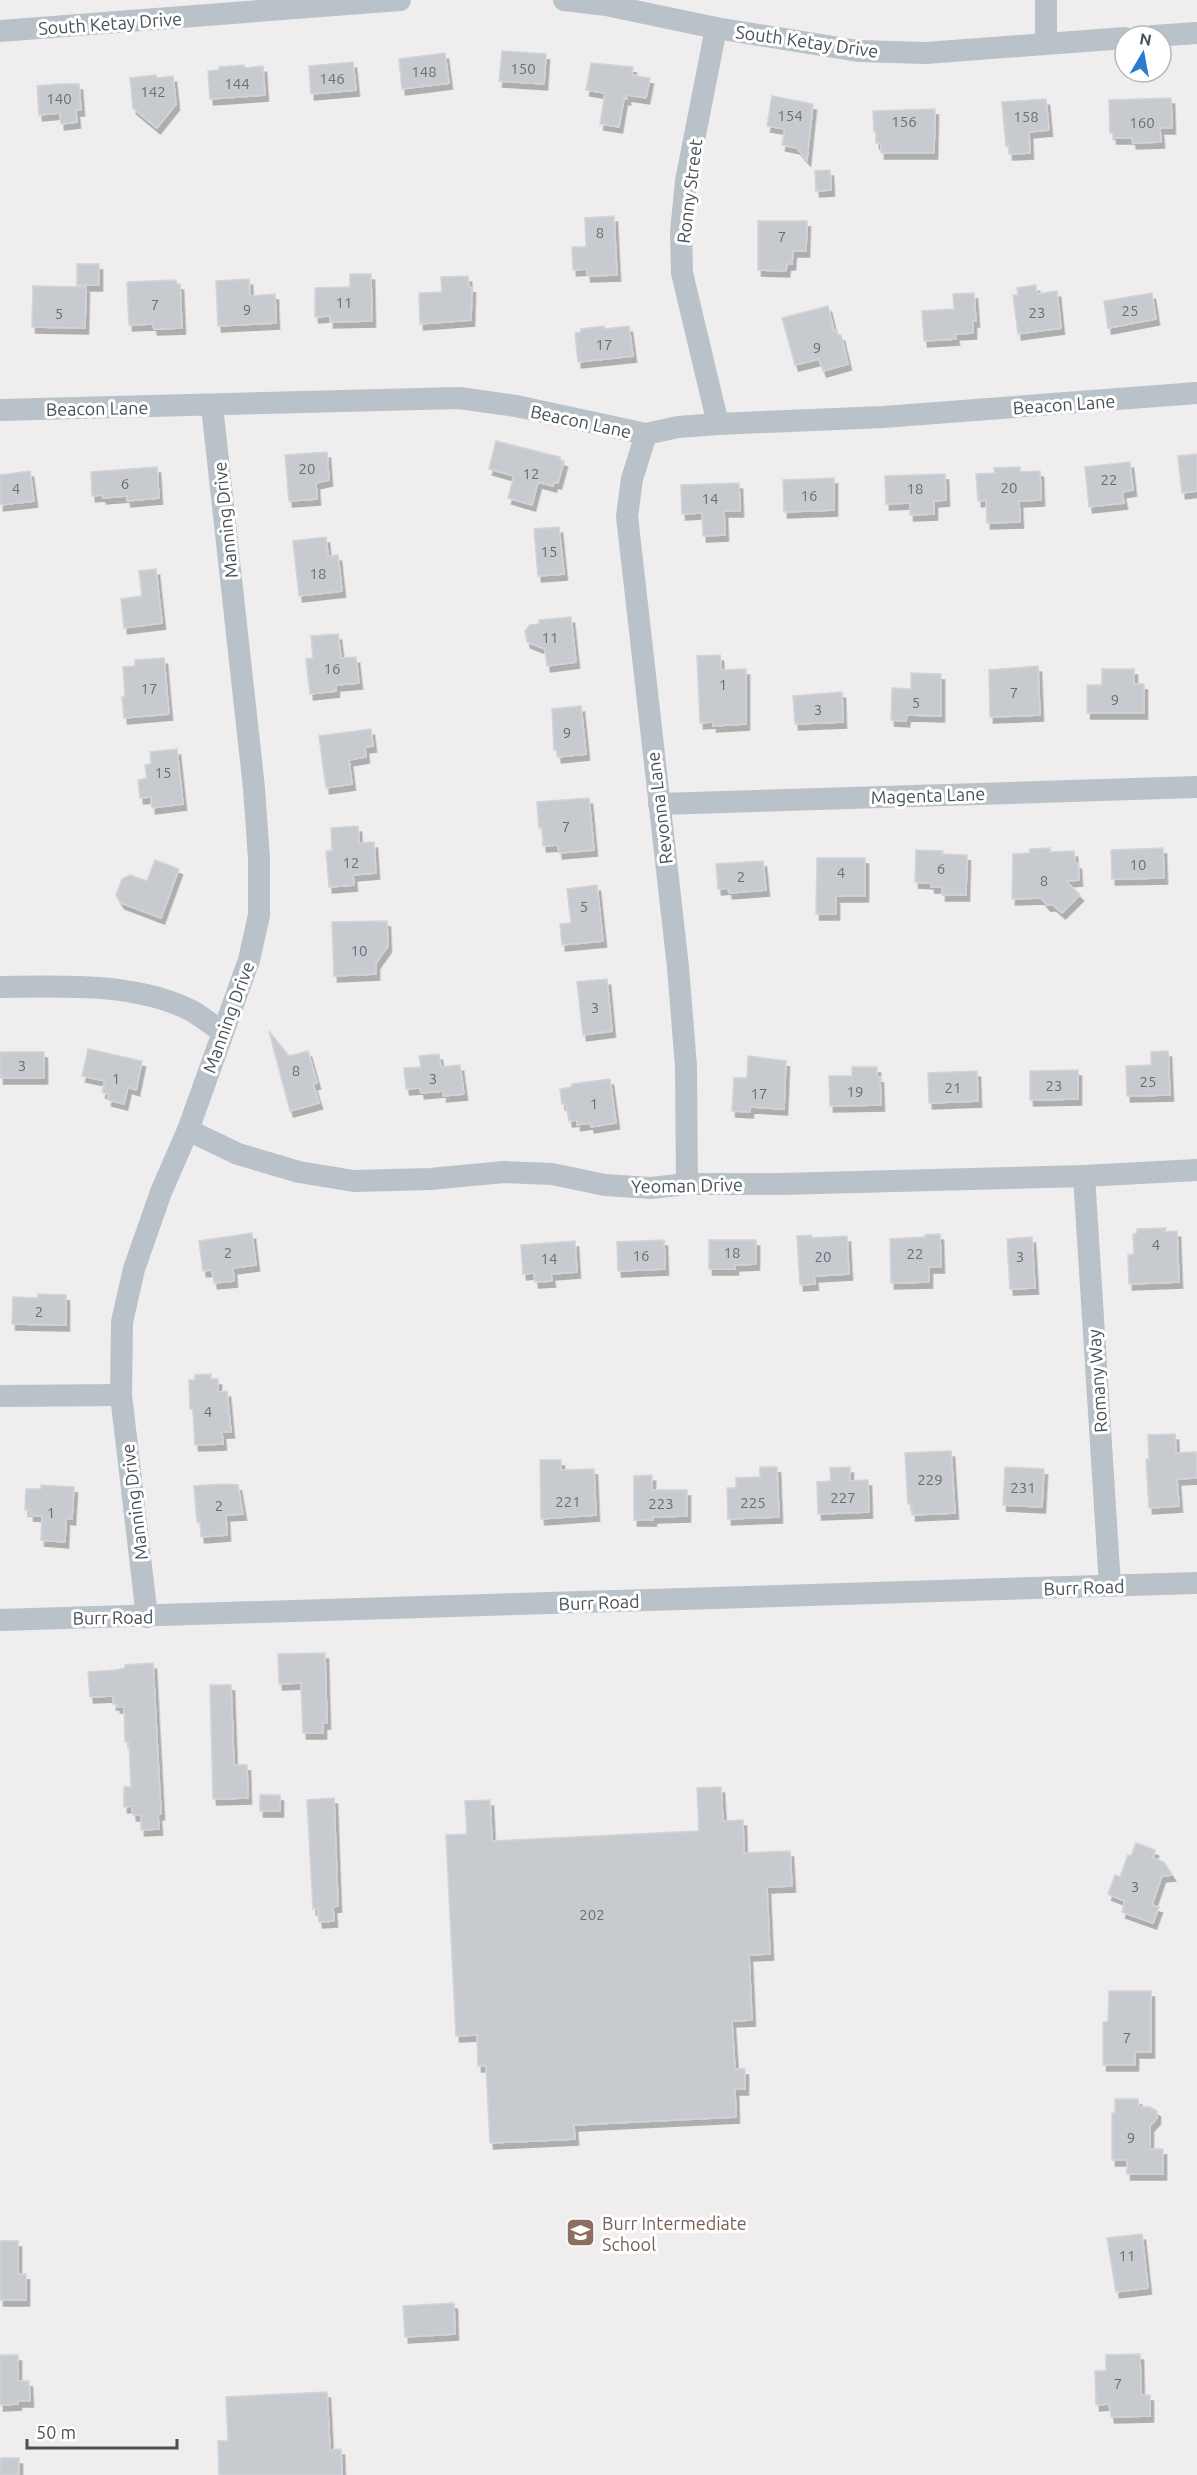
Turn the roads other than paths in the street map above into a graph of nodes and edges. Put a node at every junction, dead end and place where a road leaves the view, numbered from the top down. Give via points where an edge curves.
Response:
1 (400, 0) edge
2 (564, 0) edge
3 (1046, 0) edge
4 (245, 6) edge
5 (716, 28) junction
6 (0, 31) edge
7 (1197, 33) edge
8 (1173, 35) edge
9 (1113, 39) edge
10 (1046, 43) junction
11 (1197, 393) edge
12 (212, 406) junction
13 (0, 410) edge
14 (718, 424) junction
15 (646, 434) junction
16 (1197, 787) edge
17 (659, 804) junction
18 (0, 987) edge
19 (222, 1032) junction
20 (188, 1130) junction
21 (1197, 1170) edge
22 (1084, 1176) junction
23 (687, 1184) junction
24 (121, 1395) junction
25 (0, 1396) edge
26 (1197, 1583) edge
27 (1110, 1586) junction
28 (147, 1617) junction
29 (0, 1620) edge

1 - 4 street, South Ketay Drive
2 - 5 street, South Ketay Drive
3 - 10 street
4 - 6 street, South Ketay Drive
5 - 10 street, South Ketay Drive via 858,51 926,52
5 - 14 street, Ronny Street via 686,181 681,232 682,273
7 - 8 street
9 - 10 street, South Ketay Drive
11 - 14 street, Beacon Lane via 895,417
12 - 13 street, Beacon Lane
12 - 15 street, Beacon Lane via 459,398
12 - 19 street, Manning Drive via 259,859 258,915 249,960
14 - 15 street, Beacon Lane
15 - 17 street, Revonna Lane via 632,480 627,516
16 - 17 street, Magenta Lane
17 - 23 street, Revonna Lane via 683,1034
18 - 19 street via 71,986 145,995 191,1011
19 - 20 street, Manning Drive
20 - 23 street, Yeoman Drive via 238,1154 299,1172 354,1180 430,1179 504,1172 552,1174 605,1185 651,1188
20 - 24 street, Manning Drive via 134,1269 122,1322
21 - 22 street, Yeoman Drive
22 - 23 street, Yeoman Drive
22 - 27 street, Romany Way
24 - 25 street
24 - 28 street, Manning Drive
26 - 27 street, Burr Road
27 - 28 street, Burr Road
28 - 29 street, Burr Road

